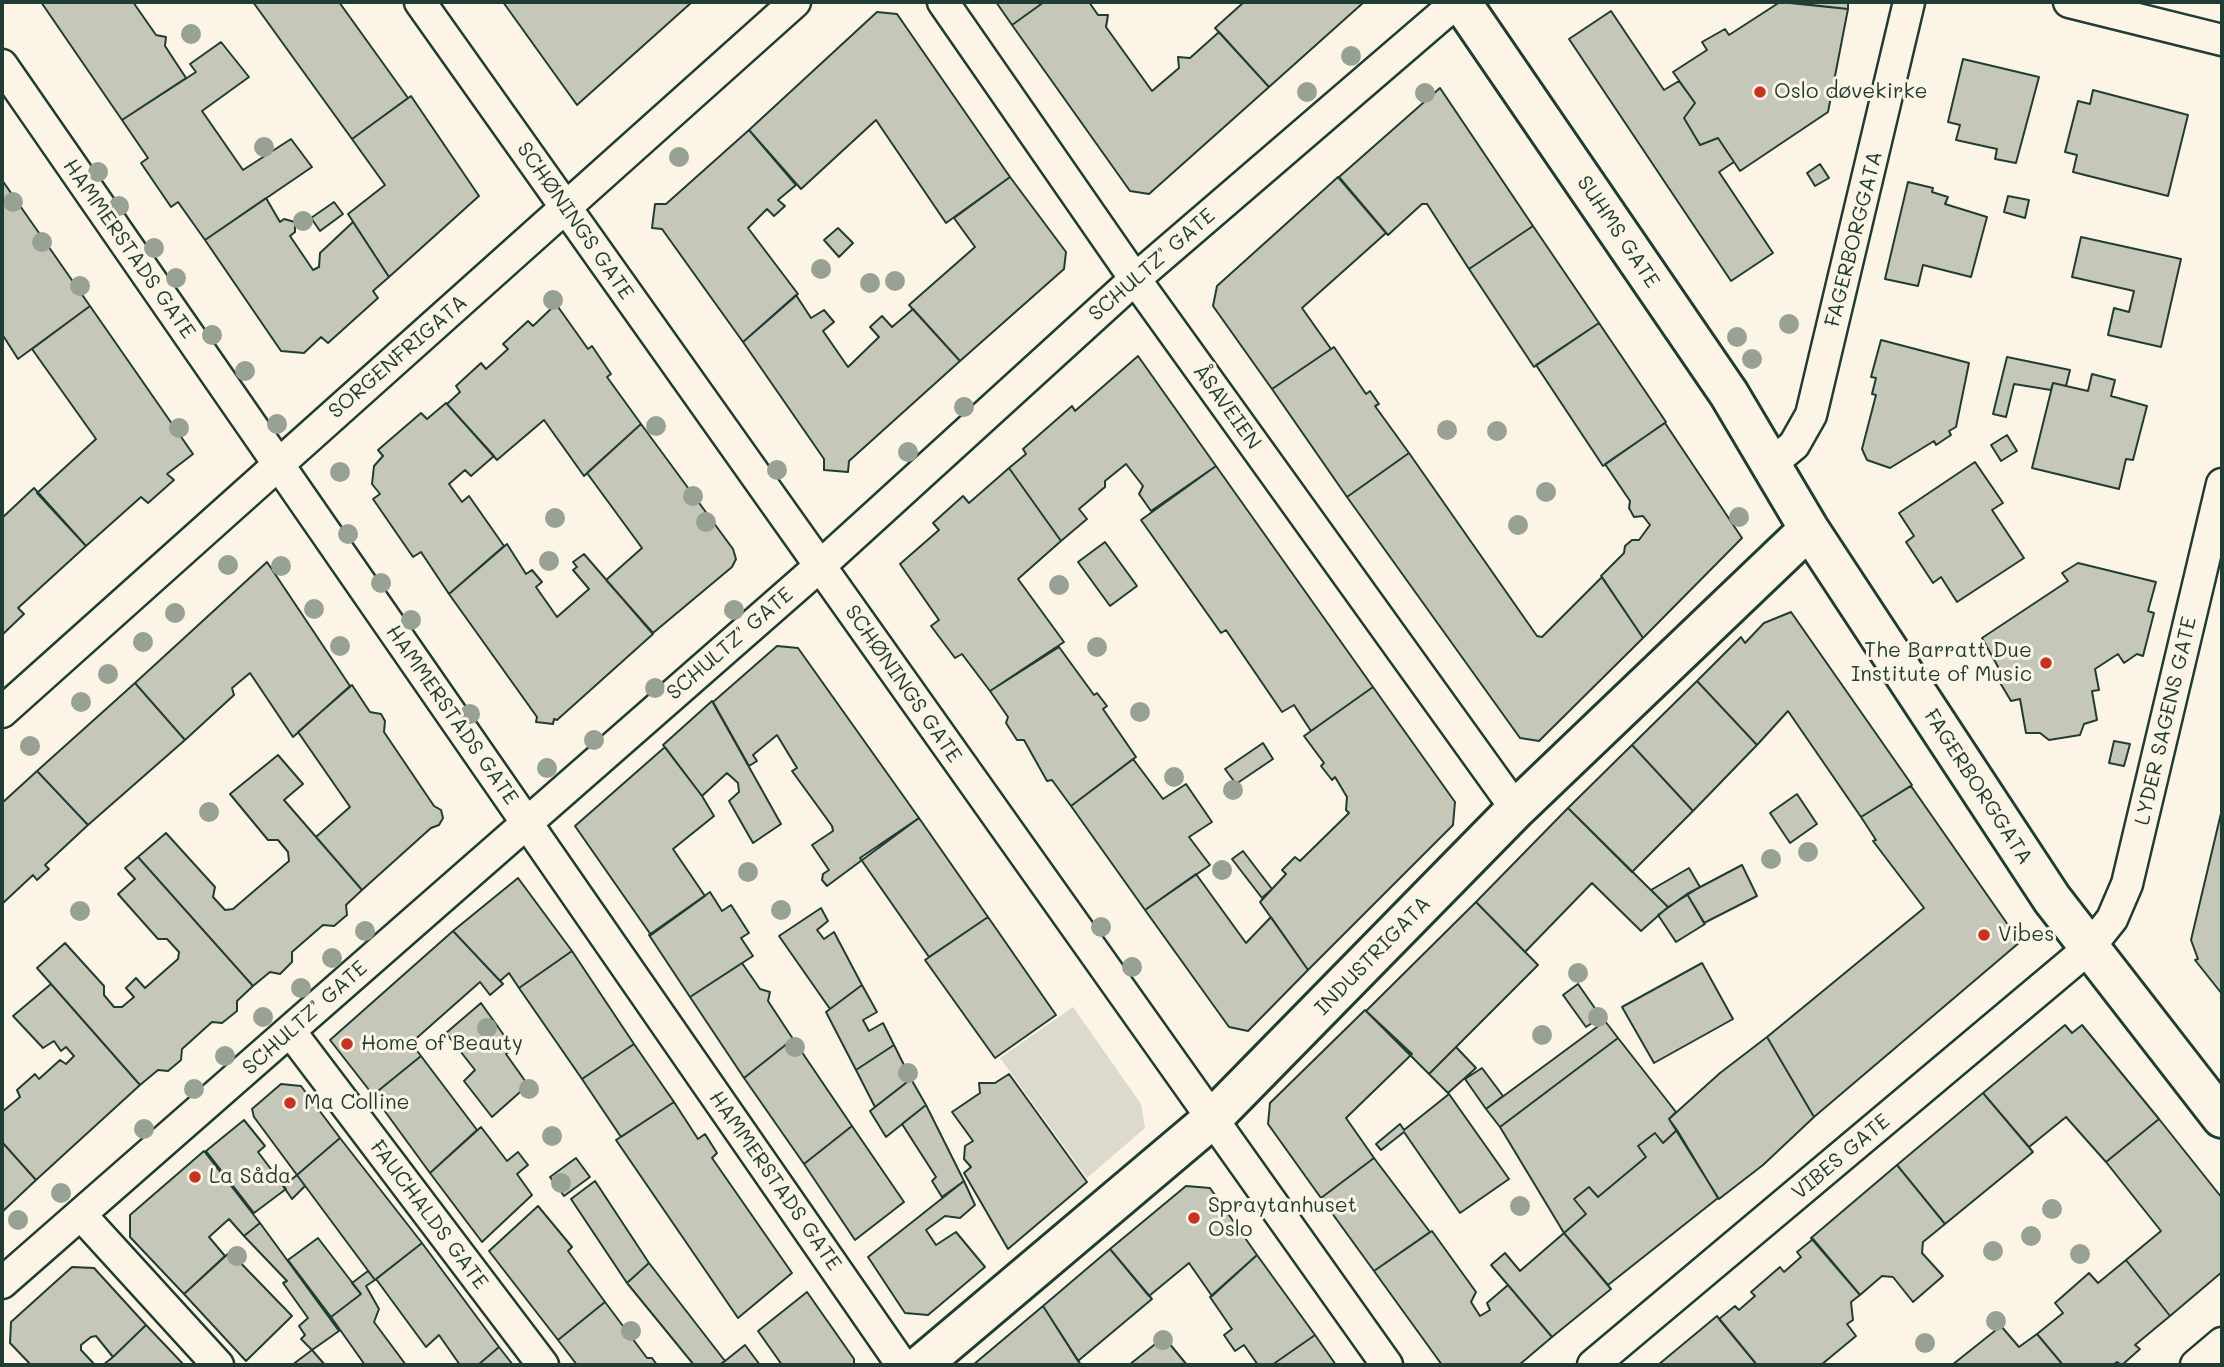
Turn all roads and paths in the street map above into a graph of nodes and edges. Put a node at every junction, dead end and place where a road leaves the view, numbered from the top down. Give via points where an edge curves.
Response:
1 (420, 2) edge
2 (795, 2) edge
3 (943, 2) edge
4 (1459, 2) edge
5 (1909, 2) edge
6 (2069, 2) edge
7 (2222, 40) edge
8 (2, 65) edge
9 (566, 208) junction
10 (1135, 279) junction
11 (278, 462) junction
12 (1771, 464) junction
13 (2222, 484) edge
14 (1809, 528) junction
15 (820, 566) junction
16 (2, 712) edge
17 (1516, 809) junction
18 (526, 822) junction
19 (2088, 948) junction
20 (290, 1031) junction
21 (1212, 1118) junction
22 (2222, 1118) edge
23 (82, 1216) junction
24 (2, 1283) edge
25 (2222, 1343) edge
26 (218, 1365) edge
27 (543, 1365) edge
28 (902, 1365) edge
29 (921, 1365) edge
30 (1387, 1365) edge
31 (1593, 1365) edge
32 (2196, 1365) edge

1 - 9 street, SCHØNINGS GATE
2 - 9 street, SORGENFRIGATA
3 - 10 street, ÅSAVEIEN
4 - 10 street, SCHULTZ’ GATE
4 - 12 street, SUHMS GATE via 1728,394
5 - 12 street, FAGERBORGGATA via 1811,415 1794,445
6 - 7 street
8 - 11 street, HAMMERSTADS GATE
9 - 11 street, SORGENFRIGATA
9 - 15 street, SCHØNINGS GATE
10 - 15 street, SCHULTZ’ GATE
10 - 17 street, ÅSAVEIEN
11 - 16 street, SORGENFRIGATA
11 - 18 street, HAMMERSTADS GATE
12 - 14 street, FAGERBORGGATA
13 - 19 street, LYDER SAGENS GATE via 2127,884 2112,919
14 - 17 street, INDUSTRIGATA
14 - 19 street, FAGERBORGGATA
15 - 18 street, SCHULTZ’ GATE
15 - 21 street, SCHØNINGS GATE
17 - 21 street, INDUSTRIGATA
18 - 20 street, SCHULTZ’ GATE
18 - 28 street, HAMMERSTADS GATE
19 - 22 street, FAGERBORGGATA
19 - 31 street, VIBES GATE
20 - 23 street, SCHULTZ’ GATE
20 - 27 street, FAUCHALDS GATE
21 - 29 street, INDUSTRIGATA
21 - 30 street, SCHØNINGS GATE
23 - 24 street, SCHULTZ’ GATE
23 - 26 street
25 - 32 street

